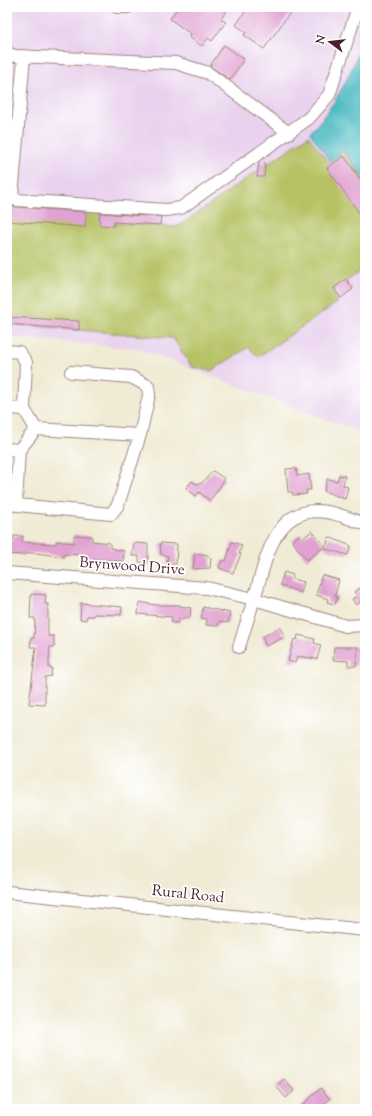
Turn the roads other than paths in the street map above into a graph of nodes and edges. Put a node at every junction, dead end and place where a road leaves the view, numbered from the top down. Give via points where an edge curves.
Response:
1 (117, 7) edge
2 (128, 7) edge
3 (358, 7) edge
4 (15, 55) edge
5 (289, 133) junction
6 (7, 351) edge
7 (71, 372) dead end
8 (7, 408) edge
9 (24, 408) junction
10 (36, 429) junction
11 (140, 435) junction
12 (13, 450) edge
13 (12, 504) edge
14 (365, 524) edge
15 (7, 574) edge
16 (254, 599) junction
17 (365, 625) edge
18 (239, 647) dead end
19 (7, 892) edge
20 (365, 930) edge

1 - 2 street
3 - 5 street via 329,95 309,118
4 - 5 street via 182,65 208,73
4 - 5 street via 12,197 16,200 166,210 181,208
6 - 9 street via 19,352 26,362
7 - 11 street via 132,377 148,386 149,395
8 - 9 street
9 - 10 street
10 - 11 street
10 - 12 street
11 - 13 street via 118,505 110,514
12 - 13 street
14 - 16 street via 322,511 308,512 290,520 271,543
15 - 16 street, Brynwood Drive via 207,588
16 - 17 street, Brynwood Drive via 346,626
16 - 18 street
19 - 20 street, Rural Road

